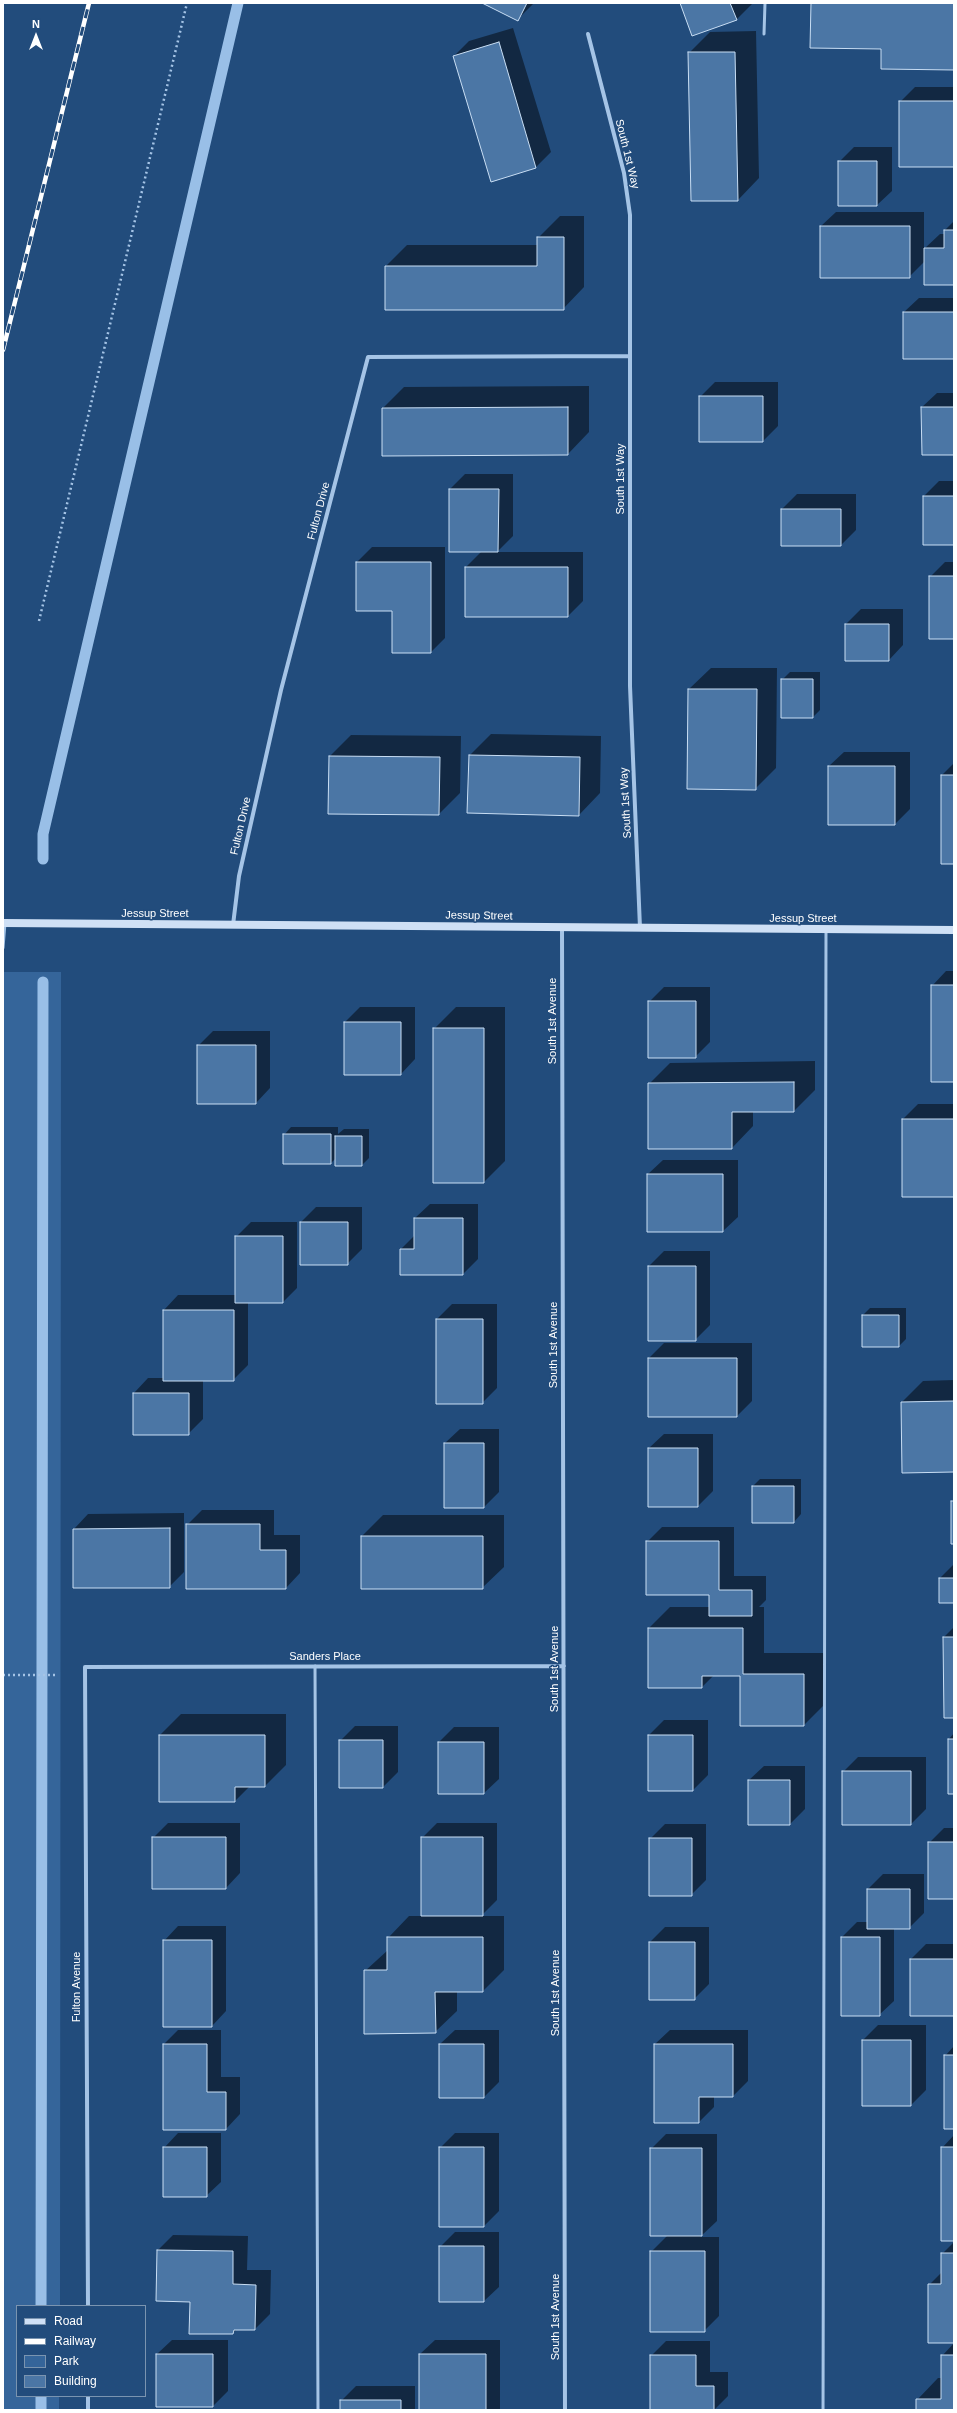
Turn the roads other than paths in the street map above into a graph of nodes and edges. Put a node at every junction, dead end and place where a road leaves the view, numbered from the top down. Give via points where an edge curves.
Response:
1 (765, 3) edge
2 (588, 34) dead end
3 (764, 34) dead end
4 (630, 356) junction
5 (4, 923) edge
6 (233, 925) junction
7 (562, 928) junction
8 (640, 929) junction
9 (826, 930) junction
10 (954, 930) edge
11 (3, 948) edge
12 (315, 1666) junction
13 (564, 1666) junction
14 (85, 1668) joint
15 (88, 2305) edge
16 (88, 2397) edge
17 (88, 2410) edge
18 (318, 2410) edge
19 (565, 2410) edge
20 (823, 2410) edge

1 - 3 lane
2 - 4 street, South 1st Way via 624,172 630,215
4 - 6 street, Fulton Drive via 368,357 281,690 239,876
4 - 8 street, South 1st Way via 630,686
5 - 6 street, Jessup Street
5 - 11 lane
6 - 7 street, Jessup Street
7 - 8 street, Jessup Street
7 - 13 street, South 1st Avenue
8 - 9 street, Jessup Street
9 - 10 street, Jessup Street
9 - 20 lane
12 - 13 street, Sanders Place
12 - 14 street, Sanders Place
12 - 18 lane
13 - 19 street, South 1st Avenue
14 - 15 street, Fulton Avenue
16 - 17 street

